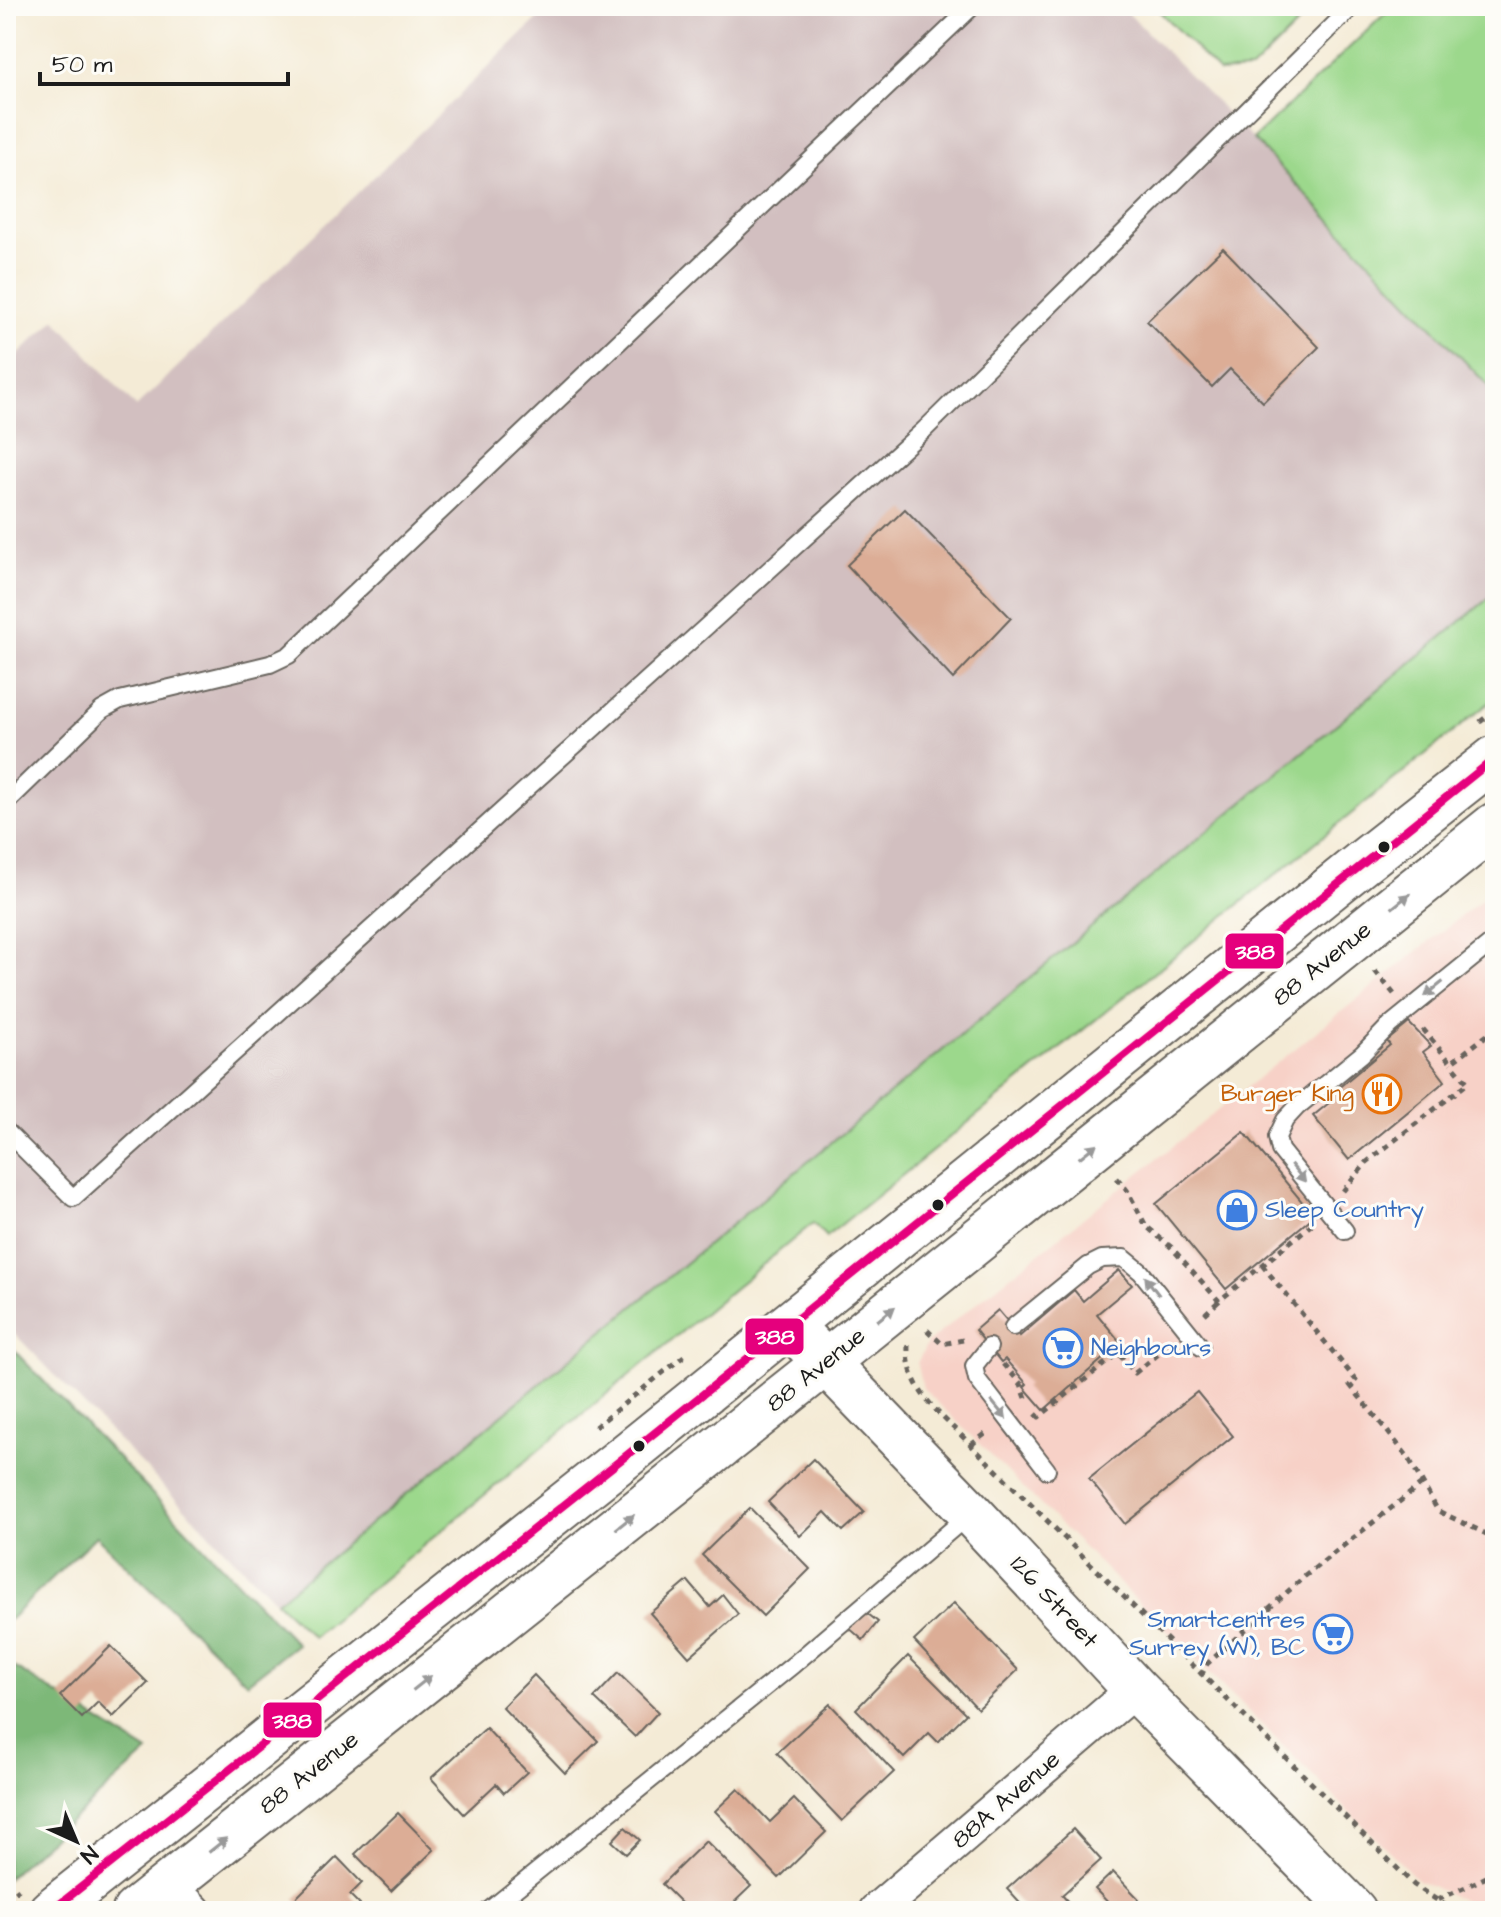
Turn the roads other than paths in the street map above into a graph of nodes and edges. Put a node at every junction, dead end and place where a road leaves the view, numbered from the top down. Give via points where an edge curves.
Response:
1 (973, 6) edge
2 (1353, 6) edge
3 (1495, 758) edge
4 (6, 803) edge
5 (1495, 825) edge
6 (1495, 940) edge
7 (6, 1131) edge
8 (1345, 1231) dead end
9 (790, 1324) junction
10 (1013, 1327) dead end
11 (989, 1347) dead end
12 (1201, 1347) dead end
13 (825, 1363) junction
14 (1047, 1470) dead end
15 (971, 1513) junction
16 (1135, 1689) junction
17 (166, 1902) edge
18 (51, 1911) edge
19 (488, 1911) edge
20 (876, 1911) edge
21 (1354, 1911) edge

1 - 4 lane via 289,655 120,700 102,710
2 - 7 lane via 923,431 73,1198
3 - 9 main road
13 -> 5 main road, 88 Avenue
6 -> 8 lane via 1285,1120 1277,1137 1280,1150
9 - 13 main road, 126 Street
9 - 18 main road
12 -> 10 lane via 1124,1258 1088,1266
11 -> 14 lane via 974,1366 977,1379
13 - 15 main road, 126 Street
17 -> 13 main road, 88 Avenue
15 - 16 main road, 126 Street
15 - 19 lane via 793,1665
16 - 20 street, 88A Avenue
16 - 21 main road, 126 Street

